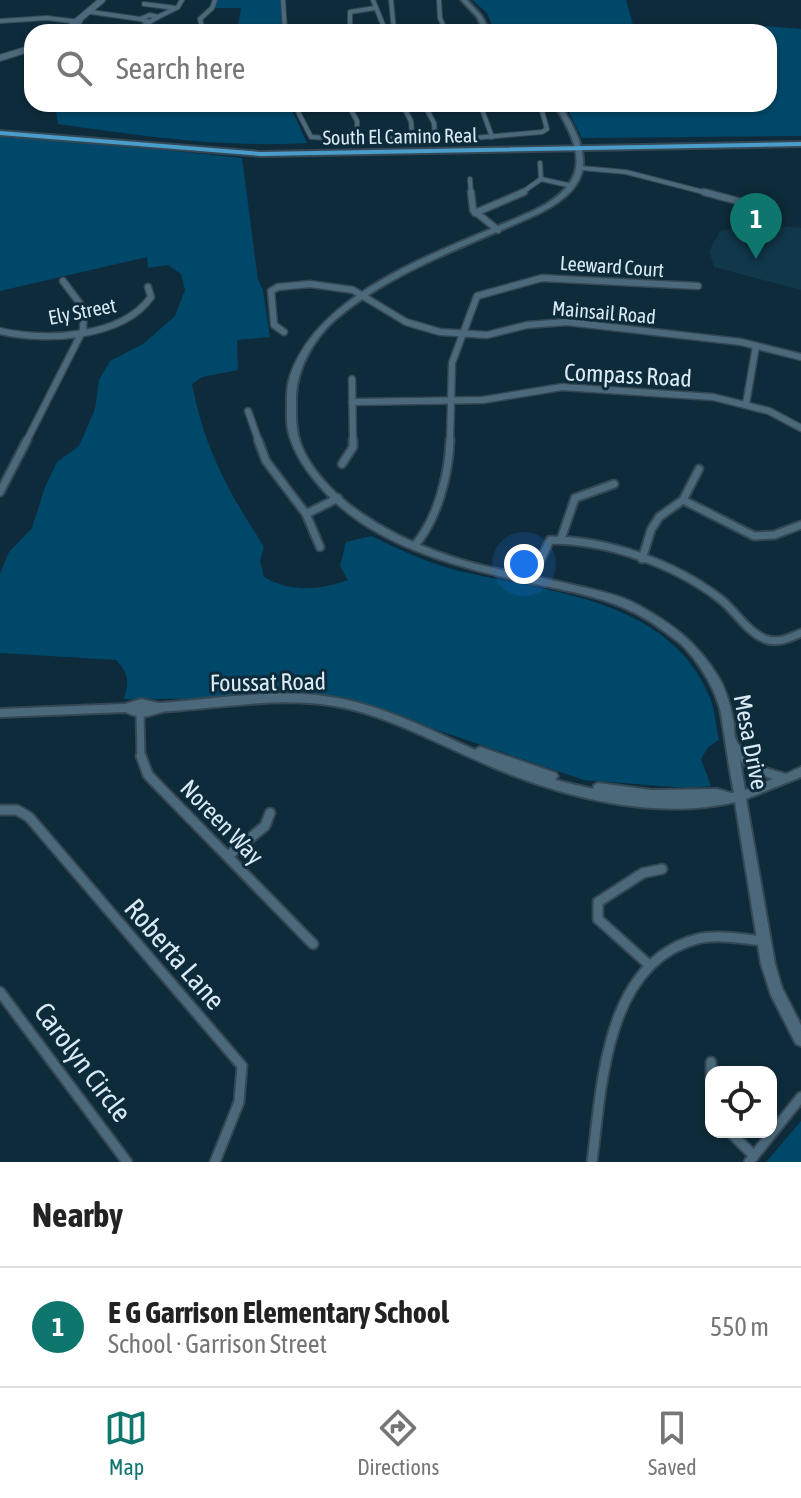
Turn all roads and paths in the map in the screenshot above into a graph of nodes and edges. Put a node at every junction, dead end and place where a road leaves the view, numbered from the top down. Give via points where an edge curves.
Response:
1 (102, 0) edge
2 (180, 0) edge
3 (215, 0) edge
4 (283, 0) edge
5 (373, 0) edge
6 (391, 0) edge
7 (439, 0) edge
8 (464, 0) edge
9 (144, 4) dead end
10 (174, 8) junction
11 (375, 8) junction
12 (92, 11) junction
13 (156, 16) junction
14 (143, 20) junction
15 (0, 21) edge
16 (80, 22) junction
17 (77, 24) edge
18 (139, 24) edge
19 (199, 24) edge
20 (286, 24) edge
21 (350, 24) edge
22 (382, 24) edge
23 (393, 24) edge
24 (444, 24) edge
25 (483, 24) edge
26 (24, 50) edge
27 (0, 58) edge
28 (298, 112) edge
29 (352, 112) edge
30 (406, 112) edge
31 (427, 112) edge
32 (485, 112) edge
33 (542, 112) edge
34 (563, 112) edge
35 (0, 130) edge
36 (492, 137) junction
37 (357, 139) junction
38 (801, 141) edge
39 (577, 146) junction
40 (540, 163) dead end
41 (581, 168) junction
42 (470, 179) dead end
43 (541, 179) junction
44 (572, 186) junction
45 (760, 207) dead end
46 (475, 213) junction
47 (498, 230) junction
48 (63, 281) dead end
49 (698, 286) dead end
50 (148, 287) dead end
51 (363, 294) junction
52 (83, 330) junction
53 (0, 331) edge
54 (284, 332) dead end
55 (461, 334) junction
56 (756, 346) junction
57 (801, 357) edge
58 (352, 379) dead end
59 (451, 401) junction
60 (352, 402) junction
61 (746, 404) junction
62 (248, 411) dead end
63 (801, 428) edge
64 (342, 464) dead end
65 (699, 469) dead end
66 (614, 484) dead end
67 (0, 492) edge
68 (338, 498) junction
69 (683, 500) junction
70 (306, 514) junction
71 (801, 525) edge
72 (561, 539) junction
73 (414, 546) junction
74 (320, 547) dead end
75 (642, 559) junction
76 (532, 578) junction
77 (801, 633) edge
78 (159, 707) junction
79 (125, 708) junction
80 (0, 713) edge
81 (140, 713) junction
82 (731, 743) junction
83 (801, 772) edge
84 (787, 779) junction
85 (733, 795) junction
86 (0, 810) edge
87 (270, 813) dead end
88 (228, 856) junction
89 (662, 869) dead end
90 (764, 941) junction
91 (313, 944) dead end
92 (648, 964) junction
93 (0, 992) edge
94 (801, 1039) edge
95 (711, 1062) dead end
96 (711, 1066) edge
97 (801, 1097) edge
98 (735, 1138) edge
99 (751, 1159) edge
100 (127, 1162) edge
101 (215, 1162) edge
102 (592, 1162) edge

1 - 12 street
2 - 10 street
3 - 19 street
4 - 20 street
5 - 11 street
6 - 23 street
7 - 24 street
8 - 25 main road
9 - 10 street
10 - 13 street
11 - 21 street via 350,12
11 - 22 street
12 - 14 street
12 - 16 street
13 - 14 street
13 - 14 street
14 - 18 street
15 - 16 street
16 - 17 street
26 - 27 street
28 - 37 street via 311,137
29 - 37 street
30 - 37 street via 411,137
31 - 36 street via 437,137
32 - 36 street
33 - 36 street via 547,130
34 - 39 main road
35 - 39 main road, South El Camino Real via 240,154
38 - 39 main road, South El Camino Real
39 - 41 main road
40 - 43 street
41 - 44 main road, Mesa Drive
41 - 45 street via 635,173
42 - 46 street
43 - 44 street
43 - 46 street via 523,193
44 - 47 main road, Mesa Drive via 555,202
46 - 47 street
47 - 51 main road, Mesa Drive
48 - 52 street via 84,309
49 - 55 street, Leeward Court via 542,278 477,296
50 - 52 street, Ely Street via 151,297 135,315
51 - 54 street, Mainsail Road via 323,284 273,290 274,325
51 - 55 street, Mainsail Road via 415,326
51 - 68 main road, Mesa Drive via 312,338 296,366 289,395 292,428 302,454
52 - 53 street, Ely Street via 27,335
52 - 67 street
55 - 56 street, Mainsail Road via 567,322
55 - 59 street via 452,363
56 - 57 street, Mainsail Road
56 - 61 street
58 - 60 street
59 - 60 street, Compass Road
59 - 61 street, Compass Road via 562,387
59 - 73 street via 449,460 427,532
60 - 64 street via 353,447
61 - 63 street, Compass Road
62 - 70 street via 266,461
65 - 69 street
66 - 72 street via 575,498
68 - 70 street
68 - 73 main road, Mesa Drive via 376,527
69 - 71 street via 762,537
69 - 75 street via 659,517
70 - 74 street
72 - 75 street
72 - 76 street via 545,545
73 - 76 main road, Mesa Drive
75 - 77 street via 717,597 758,635 773,641
76 - 82 main road, Mesa Drive via 626,603 673,631 715,681
78 - 79 main road, Foussat Road via 143,703
78 - 81 main road, Foussat Road
78 - 85 main road, Foussat Road via 333,701 373,711 496,764 583,792 682,802
79 - 80 main road, Foussat Road
79 - 81 main road, Foussat Road
81 - 88 street, Noreen Way via 137,745 148,775
82 - 84 main road via 754,768
82 - 85 main road, Mesa Drive
83 - 84 main road, Foussat Road
84 - 85 main road, Foussat Road
85 - 90 main road, Mesa Drive
86 - 101 street, Roberta Lane via 29,817 242,1066 244,1080
87 - 88 street via 265,826
88 - 91 street, Noreen Way
89 - 92 street via 643,873 598,902 596,914
90 - 92 street via 695,939
90 - 94 main road, Mesa Drive via 776,990
92 - 102 street via 622,1008 603,1082
93 - 100 street, Carolyn Circle
95 - 96 street
97 - 99 street
98 - 99 street

